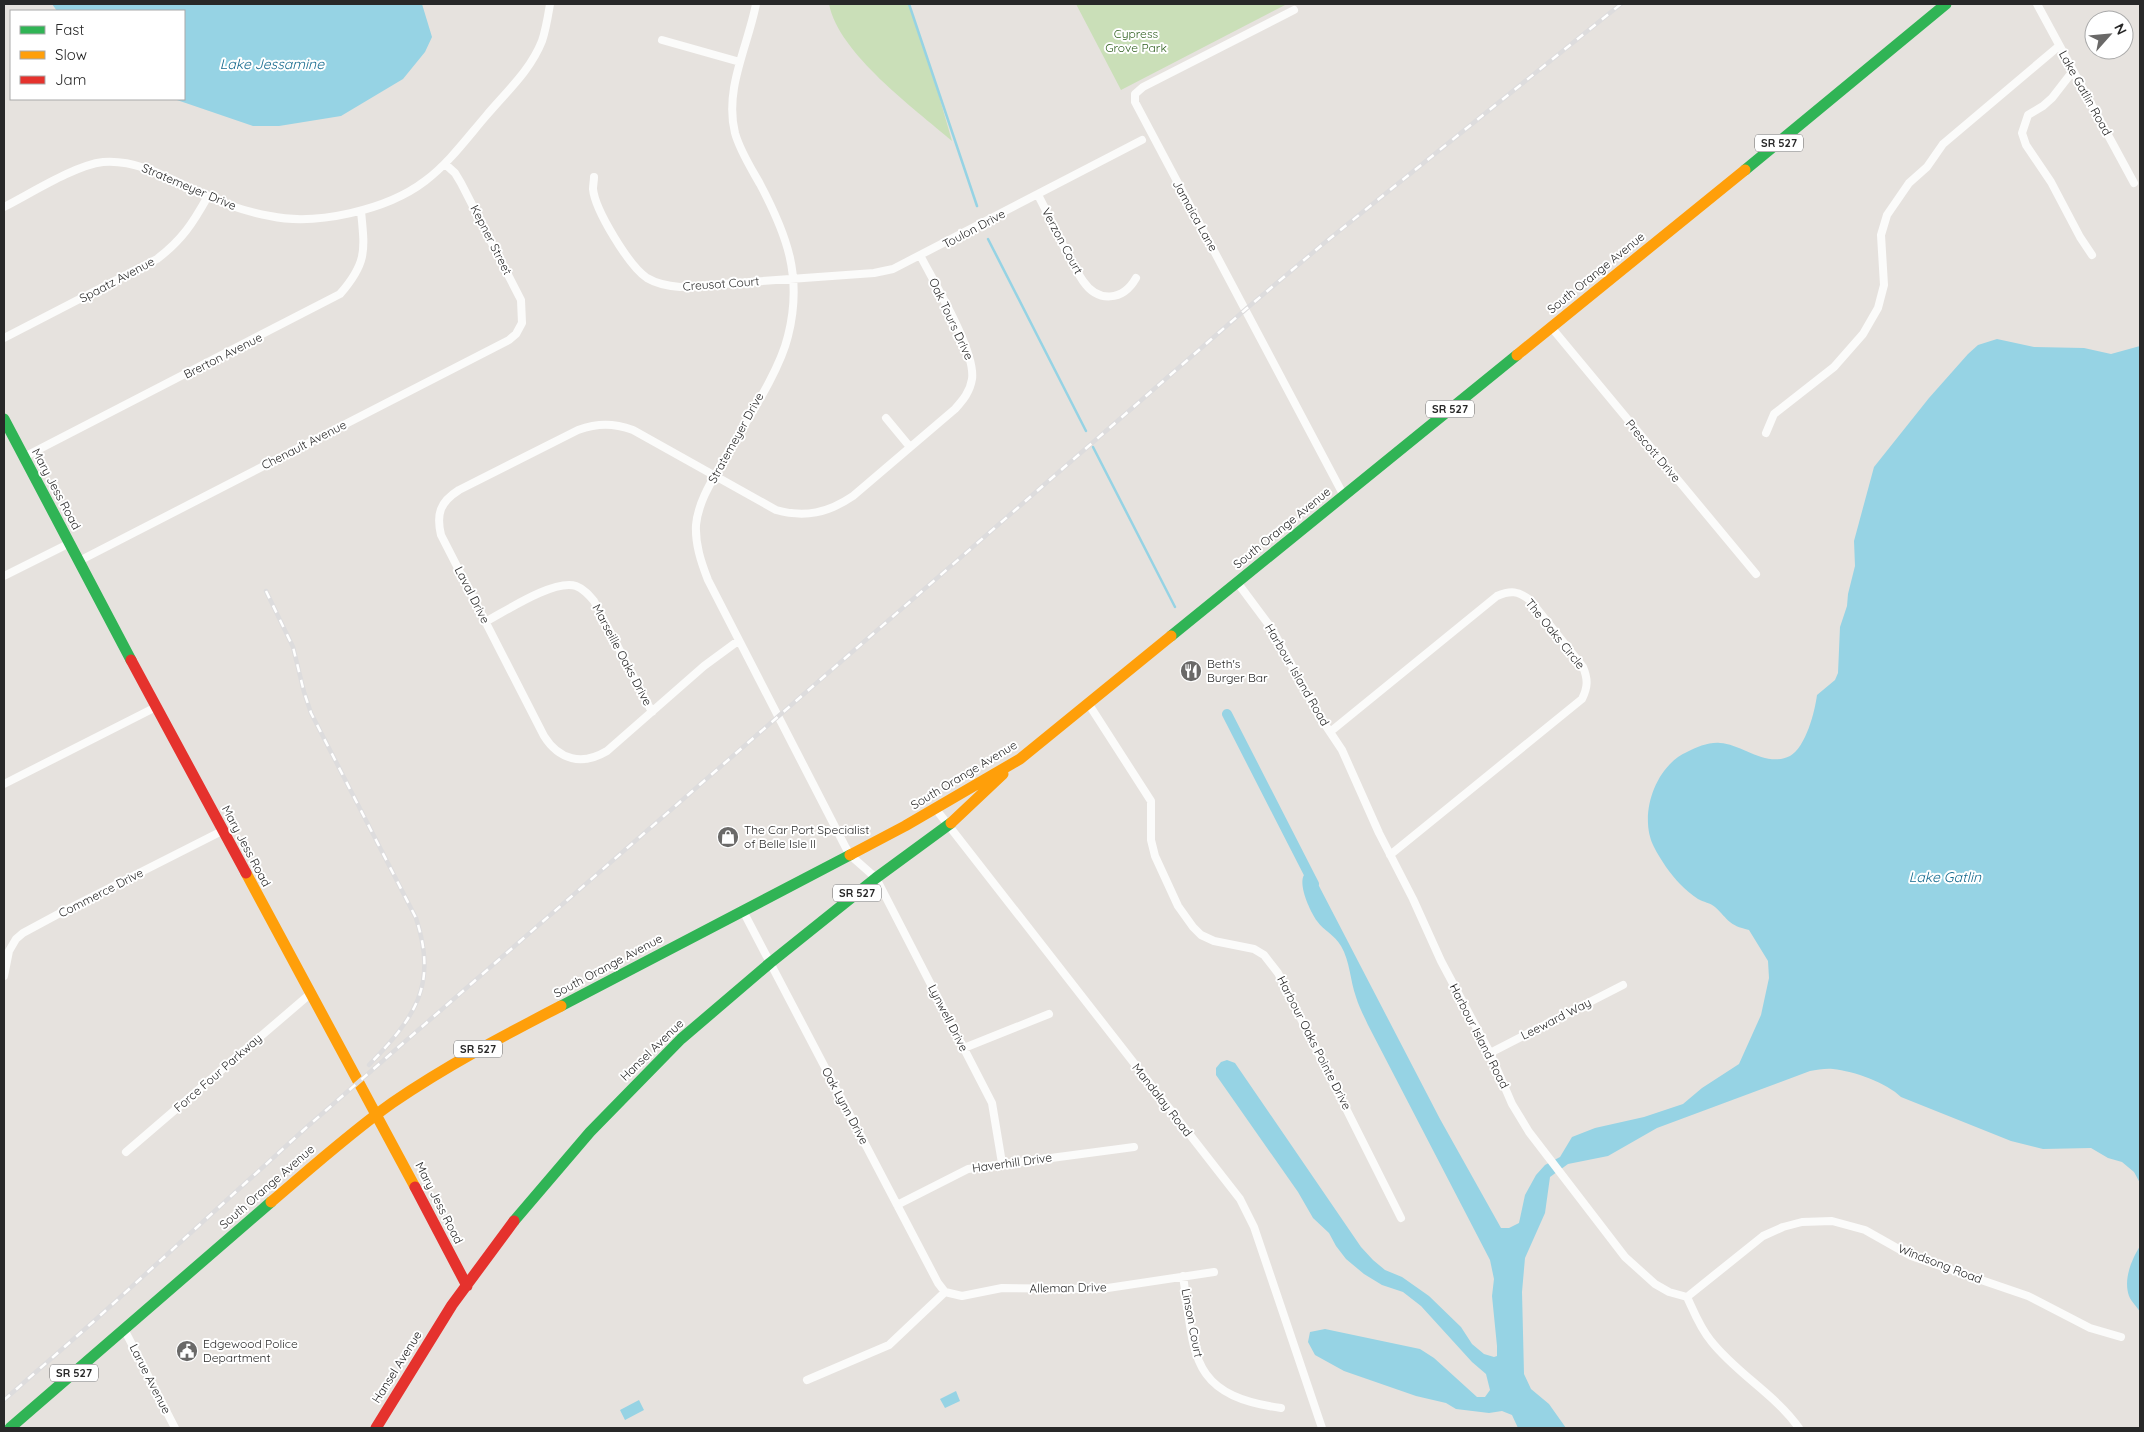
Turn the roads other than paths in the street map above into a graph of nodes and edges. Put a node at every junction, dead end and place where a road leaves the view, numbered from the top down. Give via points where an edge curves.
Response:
1 (550, 4) edge
2 (756, 4) edge
3 (1946, 4) edge
4 (2037, 4) edge
5 (1294, 10) dead end
6 (662, 40) dead end
7 (2059, 46) junction
8 (740, 62) junction
9 (2073, 71) junction
10 (1142, 140) dead end
11 (445, 164) junction
12 (594, 177) dead end
13 (2134, 183) dead end
14 (1038, 195) junction
15 (208, 196) junction
16 (4, 207) edge
17 (361, 211) junction
18 (2092, 255) dead end
19 (921, 257) junction
20 (1136, 278) dead end
21 (794, 279) junction
22 (522, 323) joint
23 (1551, 327) junction
24 (4, 338) edge
25 (4, 418) edge
26 (886, 418) dead end
27 (1766, 433) dead end
28 (910, 447) junction
29 (24, 457) junction
30 (714, 475) junction
31 (1344, 496) junction
32 (70, 543) junction
33 (79, 561) junction
34 (1756, 574) dead end
35 (4, 576) edge
36 (1237, 582) junction
37 (485, 622) junction
38 (738, 641) junction
39 (1088, 703) junction
40 (156, 707) junction
41 (652, 712) junction
42 (1330, 732) junction
43 (1020, 759) junction
44 (4, 784) edge
45 (935, 808) junction
46 (948, 826) junction
47 (222, 831) junction
48 (850, 855) junction
49 (1390, 855) junction
50 (876, 878) junction
51 (743, 911) junction
52 (770, 962) junction
53 (4, 976) edge
54 (1622, 984) dead end
55 (310, 994) junction
56 (1049, 1014) dead end
57 (964, 1048) junction
58 (1490, 1053) junction
59 (377, 1114) junction
60 (1134, 1147) dead end
61 (126, 1152) dead end
62 (1002, 1163) junction
63 (897, 1205) junction
64 (1401, 1218) dead end
65 (1214, 1272) dead end
66 (1183, 1276) junction
67 (466, 1286) junction
68 (949, 1294) junction
69 (1687, 1296) junction
70 (124, 1329) junction
71 (2120, 1337) dead end
72 (807, 1380) dead end
73 (1280, 1408) dead end
74 (10, 1428) edge
75 (175, 1428) edge
76 (376, 1428) edge
77 (1322, 1428) edge
78 (1799, 1428) edge

1 - 11 street, Stratemeyer Drive via 543,38 525,72
2 - 8 street, Stratemeyer Drive
3 - 23 main road, South Orange Avenue / SR 527
4 - 7 street, Lake Gatlin Road
5 - 31 street, Jamaica Lane via 1143,86 1136,94 1135,102
6 - 8 street
7 - 9 street, Lake Gatlin Road
7 - 27 street via 1943,144 1927,167 1909,184 1887,215 1881,235 1884,285 1878,308 1863,334 1834,367 1774,414
8 - 21 street, Stratemeyer Drive via 734,96 735,133 784,232
9 - 13 street, Lake Gatlin Road
9 - 18 street via 2052,98 2028,116 2022,133 2026,145
10 - 14 street, Toulon Drive
11 - 17 street, Stratemeyer Drive via 406,193
11 - 22 street, Kepner Street via 455,172 521,300
12 - 21 street, Creusot Court via 596,201 617,243 626,258 648,278 663,285 680,287
14 - 19 street, Toulon Drive
14 - 20 street, Verzon Court via 1084,282 1098,295 1124,293
15 - 16 street, Stratemeyer Drive via 142,166 101,162 78,169
15 - 17 street, Stratemeyer Drive via 245,211 272,217 327,217
15 - 24 street, Spaatz Avenue via 190,228 157,258
17 - 29 street, Brerton Avenue via 365,246 362,263 340,294
19 - 21 street, Toulon Drive via 874,273
19 - 28 street, Oak Tours Drive via 967,346 972,380 967,395 955,409
21 - 30 street, Stratemeyer Drive via 792,314 780,360
22 - 33 street, Chenault Avenue via 508,340
23 - 31 main road, South Orange Avenue / SR 527
23 - 34 street, Prescott Drive
25 - 29 main road, Mary Jess Road
26 - 28 street
28 - 30 street, Oak Tours Drive via 840,505 810,514 793,515 776,510
29 - 32 main road, Mary Jess Road
30 - 37 street, Laval Drive via 633,430 606,424 578,430 449,496 439,512 441,535
30 - 38 street, Stratemeyer Drive via 699,507 696,542 708,580
31 - 36 main road, South Orange Avenue / SR 527
32 - 33 main road, Mary Jess Road
32 - 35 street
33 - 40 main road, Mary Jess Road
36 - 39 main road, South Orange Avenue / SR 527
36 - 42 street, Harbour Island Road via 1272,629
37 - 41 street, Marseille Oaks Drive via 558,586 576,586 594,601
37 - 41 street, Laval Drive via 544,736 559,753 582,760 596,757
38 - 41 street, Laval Drive
38 - 48 street, Stratemeyer Drive
39 - 43 main road, South Orange Avenue / SR 527
39 - 64 street, Harbour Oaks Pointe Drive via 1151,801 1151,840 1155,856 1178,906 1201,934 1214,941 1254,949 1264,955 1278,973
40 - 44 street
40 - 47 main road, Mary Jess Road
42 - 49 street, Harbour Island Road via 1342,750
42 - 49 street, The Oaks Circle via 1497,596 1508,591 1519,592 1530,600 1584,667 1588,678 1582,699
43 - 45 main road, South Orange Avenue / SR 527
43 - 46 main road, Hansel Avenue / SR 527
45 - 46 street, Mandalay Road
45 - 48 main road, South Orange Avenue / SR 527
46 - 50 main road, Hansel Avenue / SR 527
46 - 77 street, Mandalay Road via 1240,1199 1254,1227
47 - 53 street, Commerce Drive via 23,933 9,951
47 - 55 main road, Mary Jess Road
48 - 50 street
48 - 51 main road, South Orange Avenue / SR 527
49 - 58 street, Harbour Island Road
50 - 52 main road, Hansel Avenue / SR 527
50 - 57 street, Lynwell Drive
51 - 52 street, Oak Lynn Drive
51 - 59 main road, South Orange Avenue / SR 527 via 474,1052
52 - 63 street, Oak Lynn Drive
52 - 67 main road, Hansel Avenue / SR 527 via 681,1040 560,1164
54 - 58 street, Leeward Way
55 - 59 main road, Mary Jess Road
55 - 61 street, Force Four Parkway
56 - 57 street
57 - 62 street, Lynwell Drive via 992,1103
58 - 69 street, Harbour Island Road via 1512,1104 1529,1132 1625,1257 1655,1284 1669,1292
59 - 67 main road, Mary Jess Road
59 - 70 main road, South Orange Avenue / SR 527 via 306,1171
60 - 62 street, Haverhill Drive
62 - 63 street, Haverhill Drive via 968,1169
63 - 68 street, Oak Lynn Drive via 938,1283
65 - 66 street, Alleman Drive
66 - 68 street, Alleman Drive via 1101,1289 1002,1288 962,1296
66 - 73 street, Linson Court via 1194,1344 1208,1377 1218,1388 1234,1397
67 - 76 main road, Hansel Avenue / SR 527
68 - 72 street via 889,1345
69 - 71 street, Windsong Road via 1764,1236 1802,1222 1832,1221 1865,1230 1911,1256 2028,1296 2090,1328
69 - 78 street via 1711,1342 1787,1411
70 - 74 main road, South Orange Avenue / SR 527
70 - 75 street, Larue Avenue

